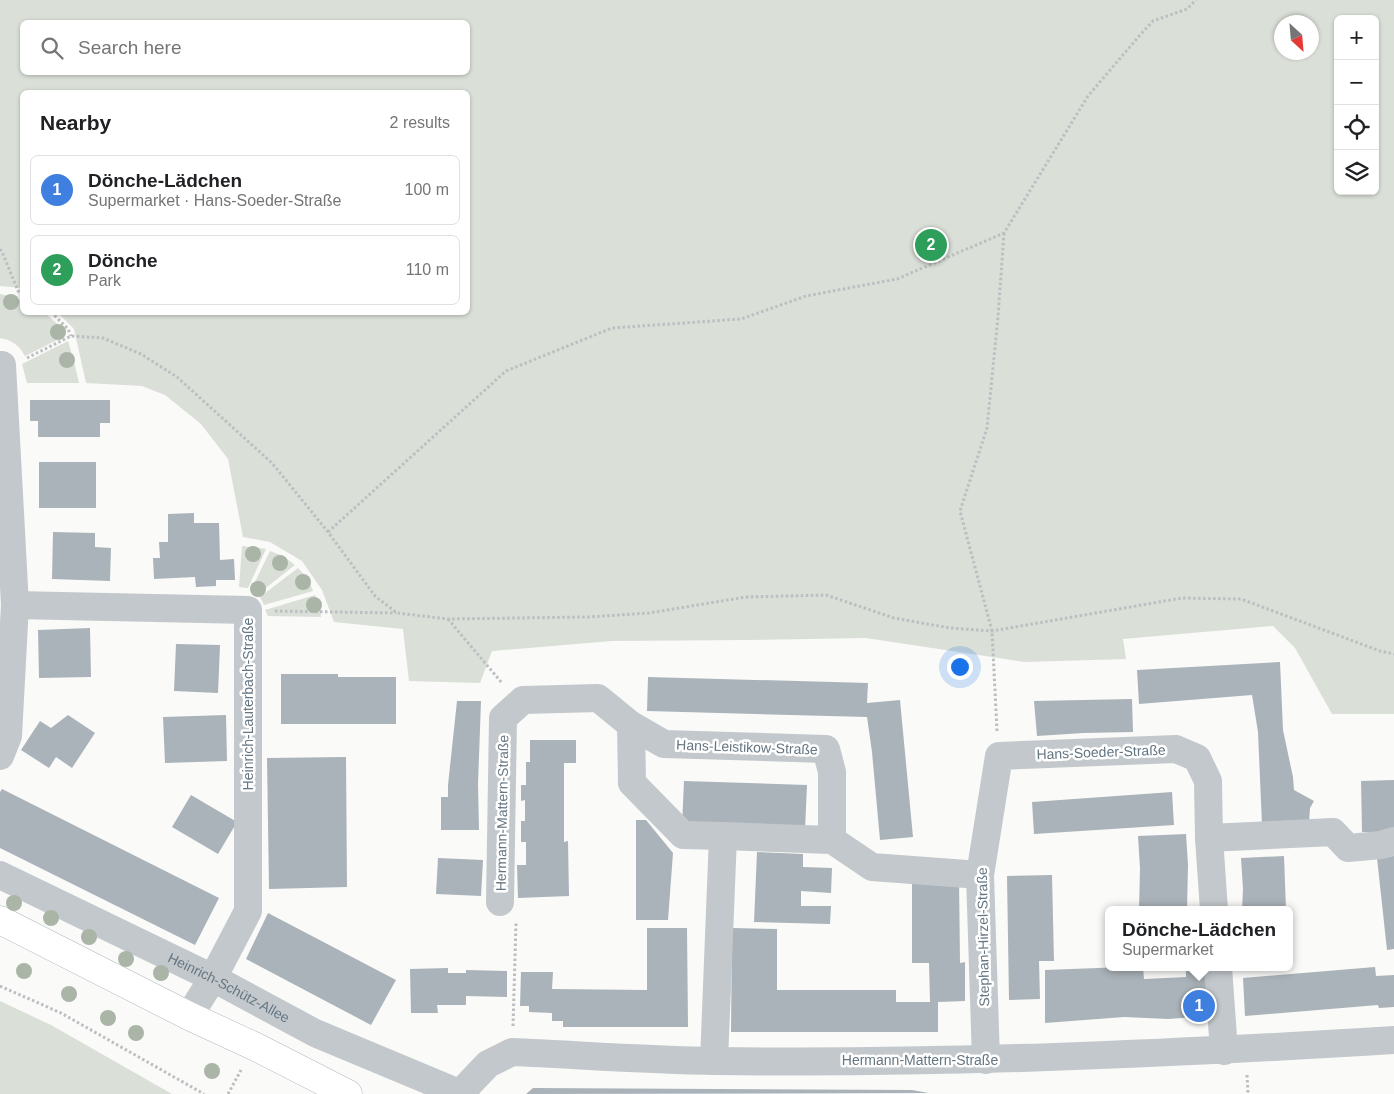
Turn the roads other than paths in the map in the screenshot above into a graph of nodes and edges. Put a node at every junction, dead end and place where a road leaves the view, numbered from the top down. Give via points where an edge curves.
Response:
1 (1, 365) edge
2 (15, 605) junction
3 (631, 725) junction
4 (0, 756) edge
5 (999, 756) joint
6 (723, 836) junction
7 (1209, 838) junction
8 (832, 840) junction
9 (1394, 841) edge
10 (0, 875) edge
11 (980, 875) junction
12 (500, 902) dead end
13 (1214, 906) edge
14 (0, 920) edge
15 (1218, 971) edge
16 (213, 978) junction
17 (189, 1016) junction
18 (1394, 1040) edge
19 (1224, 1051) junction
20 (986, 1060) junction
21 (714, 1061) junction
22 (348, 1094) edge
23 (462, 1094) edge

1 - 2 street
2 - 4 street via 8,736
2 - 16 street, Heinrich-Lauterbach-Straße via 248,610 248,911
3 - 6 street via 632,783 682,835
3 - 8 street, Hans-Leistikow-Straße via 664,744 826,750 832,772
3 - 12 street, Hermann-Mattern-Straße via 598,698 523,700 504,718
5 - 7 street, Hans-Soeder-Straße via 1176,749 1198,758 1208,780
5 - 11 street, Stephan-Hirzel-Straße
6 - 8 street
6 - 21 street
7 - 9 street via 1333,832 1348,848
7 - 13 street, Hans-Soeder-Straße
8 - 11 street via 872,867
10 - 16 street, Heinrich-Schütz-Allee
11 - 20 street, Stephan-Hirzel-Straße
14 - 17 main road
15 - 19 street
16 - 17 street, Heinrich-Lauterbach-Straße
16 - 23 street, Heinrich-Schütz-Allee via 315,1032
17 - 22 main road
18 - 19 street, Hermann-Mattern-Straße
19 - 20 street, Hermann-Mattern-Straße
20 - 21 street, Hermann-Mattern-Straße
21 - 23 street, Hermann-Mattern-Straße via 512,1052 488,1064

